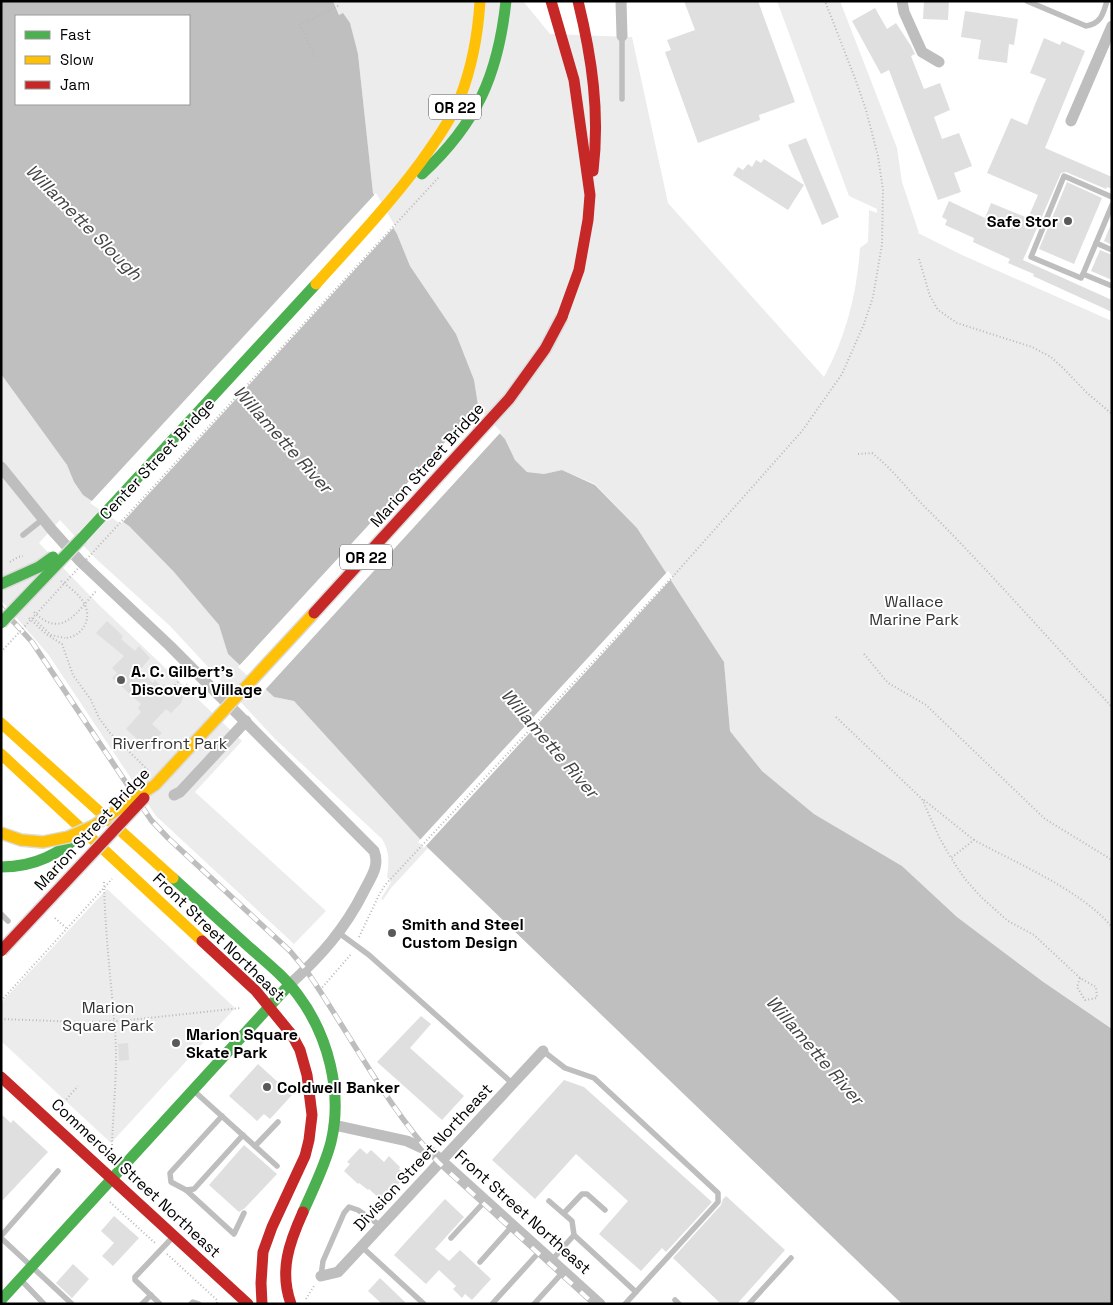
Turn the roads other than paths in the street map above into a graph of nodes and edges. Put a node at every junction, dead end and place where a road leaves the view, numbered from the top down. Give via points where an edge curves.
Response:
1 (480, 1) edge
2 (506, 1) edge
3 (551, 1) edge
4 (578, 1) edge
5 (622, 1) edge
6 (902, 1) edge
7 (1027, 1) edge
8 (1107, 1) edge
9 (1112, 26) edge
10 (622, 36) joint
11 (939, 62) dead end
12 (622, 98) dead end
13 (1071, 121) dead end
14 (590, 195) junction
15 (1112, 197) edge
16 (394, 198) junction
17 (1112, 205) edge
18 (1110, 213) edge
19 (1096, 243) junction
20 (1112, 250) edge
21 (1083, 274) junction
22 (1112, 286) edge
23 (1, 466) edge
24 (43, 519) junction
25 (23, 535) dead end
26 (82, 538) junction
27 (1, 584) edge
28 (1, 623) edge
29 (246, 722) junction
30 (1, 723) edge
31 (1, 754) edge
32 (155, 785) junction
33 (174, 795) dead end
34 (84, 831) junction
35 (1, 834) edge
36 (1, 867) edge
37 (1, 914) edge
38 (8, 920) dead end
39 (339, 933) junction
40 (1, 951) edge
41 (289, 985) junction
42 (270, 1006) junction
43 (543, 1051) joint
44 (1, 1077) edge
45 (513, 1084) junction
46 (193, 1090) junction
47 (310, 1096) junction
48 (222, 1116) junction
49 (278, 1122) dead end
50 (334, 1125) junction
51 (243, 1135) junction
52 (255, 1146) junction
53 (442, 1160) junction
54 (277, 1166) dead end
55 (58, 1171) dead end
56 (112, 1178) junction
57 (186, 1190) junction
58 (486, 1200) junction
59 (549, 1200) dead end
60 (605, 1210) dead end
61 (244, 1213) dead end
62 (564, 1213) junction
63 (513, 1224) junction
64 (381, 1226) junction
65 (574, 1235) junction
66 (175, 1236) junction
67 (1, 1237) edge
68 (451, 1238) dead end
69 (362, 1247) junction
70 (541, 1250) junction
71 (791, 1258) dead end
72 (552, 1260) junction
73 (480, 1262) dead end
74 (32, 1266) junction
75 (564, 1271) junction
76 (321, 1276) joint
77 (20, 1280) junction
78 (636, 1292) junction
79 (150, 1295) junction
80 (1, 1300) edge
81 (44, 1304) edge
82 (72, 1304) edge
83 (142, 1304) edge
84 (160, 1304) edge
85 (191, 1304) edge
86 (199, 1304) edge
87 (248, 1304) edge
88 (262, 1304) edge
89 (290, 1304) edge
90 (424, 1304) edge
91 (492, 1304) edge
92 (534, 1304) edge
93 (600, 1304) edge
94 (625, 1304) edge
95 (749, 1304) edge

1 - 16 main road, Center Street Bridge / OR 22 via 473,54 462,92 436,140
2 - 16 main road, Center Street Bridge / OR 22 via 497,57 470,120 450,148
3 - 14 main road, Marion Street Bridge / OR 22 via 574,80
4 - 14 main road via 595,77 596,156
5 - 10 street
6 - 11 street via 922,52
7 - 8 lane via 1086,26 1099,21
9 - 13 street
10 - 12 lane
14 - 32 main road, Marion Street Bridge / OR 22, bridge via 585,245 572,294 555,333 530,373 412,507
15 - 21 lane via 1064,176 1031,256 1081,278
16 - 26 main road, Center Street Bridge / OR 22
17 - 18 lane
18 - 19 lane
19 - 20 lane
19 - 21 lane
21 - 22 lane
23 - 24 street
24 - 25 lane
24 - 29 street via 80,561
26 - 27 main road, OR 22, bridge via 39,567
26 - 28 main road, Center Street Bridge, bridge
29 - 33 street
29 - 39 street via 371,847 376,858 376,869
30 - 41 main road, Front Street Northeast
31 - 34 main road, Front Street Northeast
32 - 35 main road, OR 22, bridge via 93,826 68,837 43,842
32 - 40 main road, Marion Street Bridge, bridge
34 - 36 main road via 46,860
34 - 42 main road, Front Street Northeast
37 - 38 lane
39 - 41 street
39 - 45 lane via 369,955
41 - 42 main road
41 - 50 main road, Front Street Northeast via 314,1020 326,1050 333,1079
42 - 46 main road
42 - 47 main road, Front Street Northeast via 300,1050
43 - 45 street, Division Street Northeast
43 - 78 lane via 565,1068 594,1078 718,1193 718,1202
44 - 56 main road, Commercial Street Northeast
45 - 53 street, Division Street Northeast
46 - 48 lane
46 - 56 main road
47 - 50 main road
47 - 88 main road, Front Street Northeast via 312,1115 305,1156 263,1252
48 - 51 lane
48 - 57 lane via 170,1173 171,1182
49 - 52 lane
50 - 53 street, Front Street Northeast via 407,1142
50 - 89 main road, Front Street Northeast via 324,1164 290,1244 285,1268
51 - 52 lane
51 - 57 lane via 194,1188
52 - 54 lane
53 - 58 street, Front Street Northeast
53 - 64 street, Division Street Northeast
55 - 67 lane
56 - 66 main road, Commercial Street Northeast
56 - 74 main road
57 - 61 lane via 234,1234
58 - 63 street, Front Street Northeast
58 - 68 lane
59 - 62 lane
60 - 62 lane via 587,1194 582,1194
62 - 65 lane via 572,1221
63 - 70 street, Front Street Northeast
63 - 73 lane
64 - 69 street, Division Street Northeast
64 - 76 lane via 349,1207 323,1261
65 - 72 lane
65 - 78 lane
66 - 79 lane via 135,1277
66 - 87 main road, Commercial Street Northeast
67 - 74 lane
69 - 76 street, Division Street Northeast via 338,1272
69 - 90 lane
70 - 72 street, Front Street Northeast
70 - 91 lane
71 - 95 lane
72 - 75 street, Front Street Northeast
74 - 77 main road
74 - 82 lane
75 - 92 lane
75 - 93 street, Front Street Northeast
77 - 80 main road
77 - 81 lane
78 - 94 lane
79 - 83 lane
79 - 84 lane
85 - 86 lane

